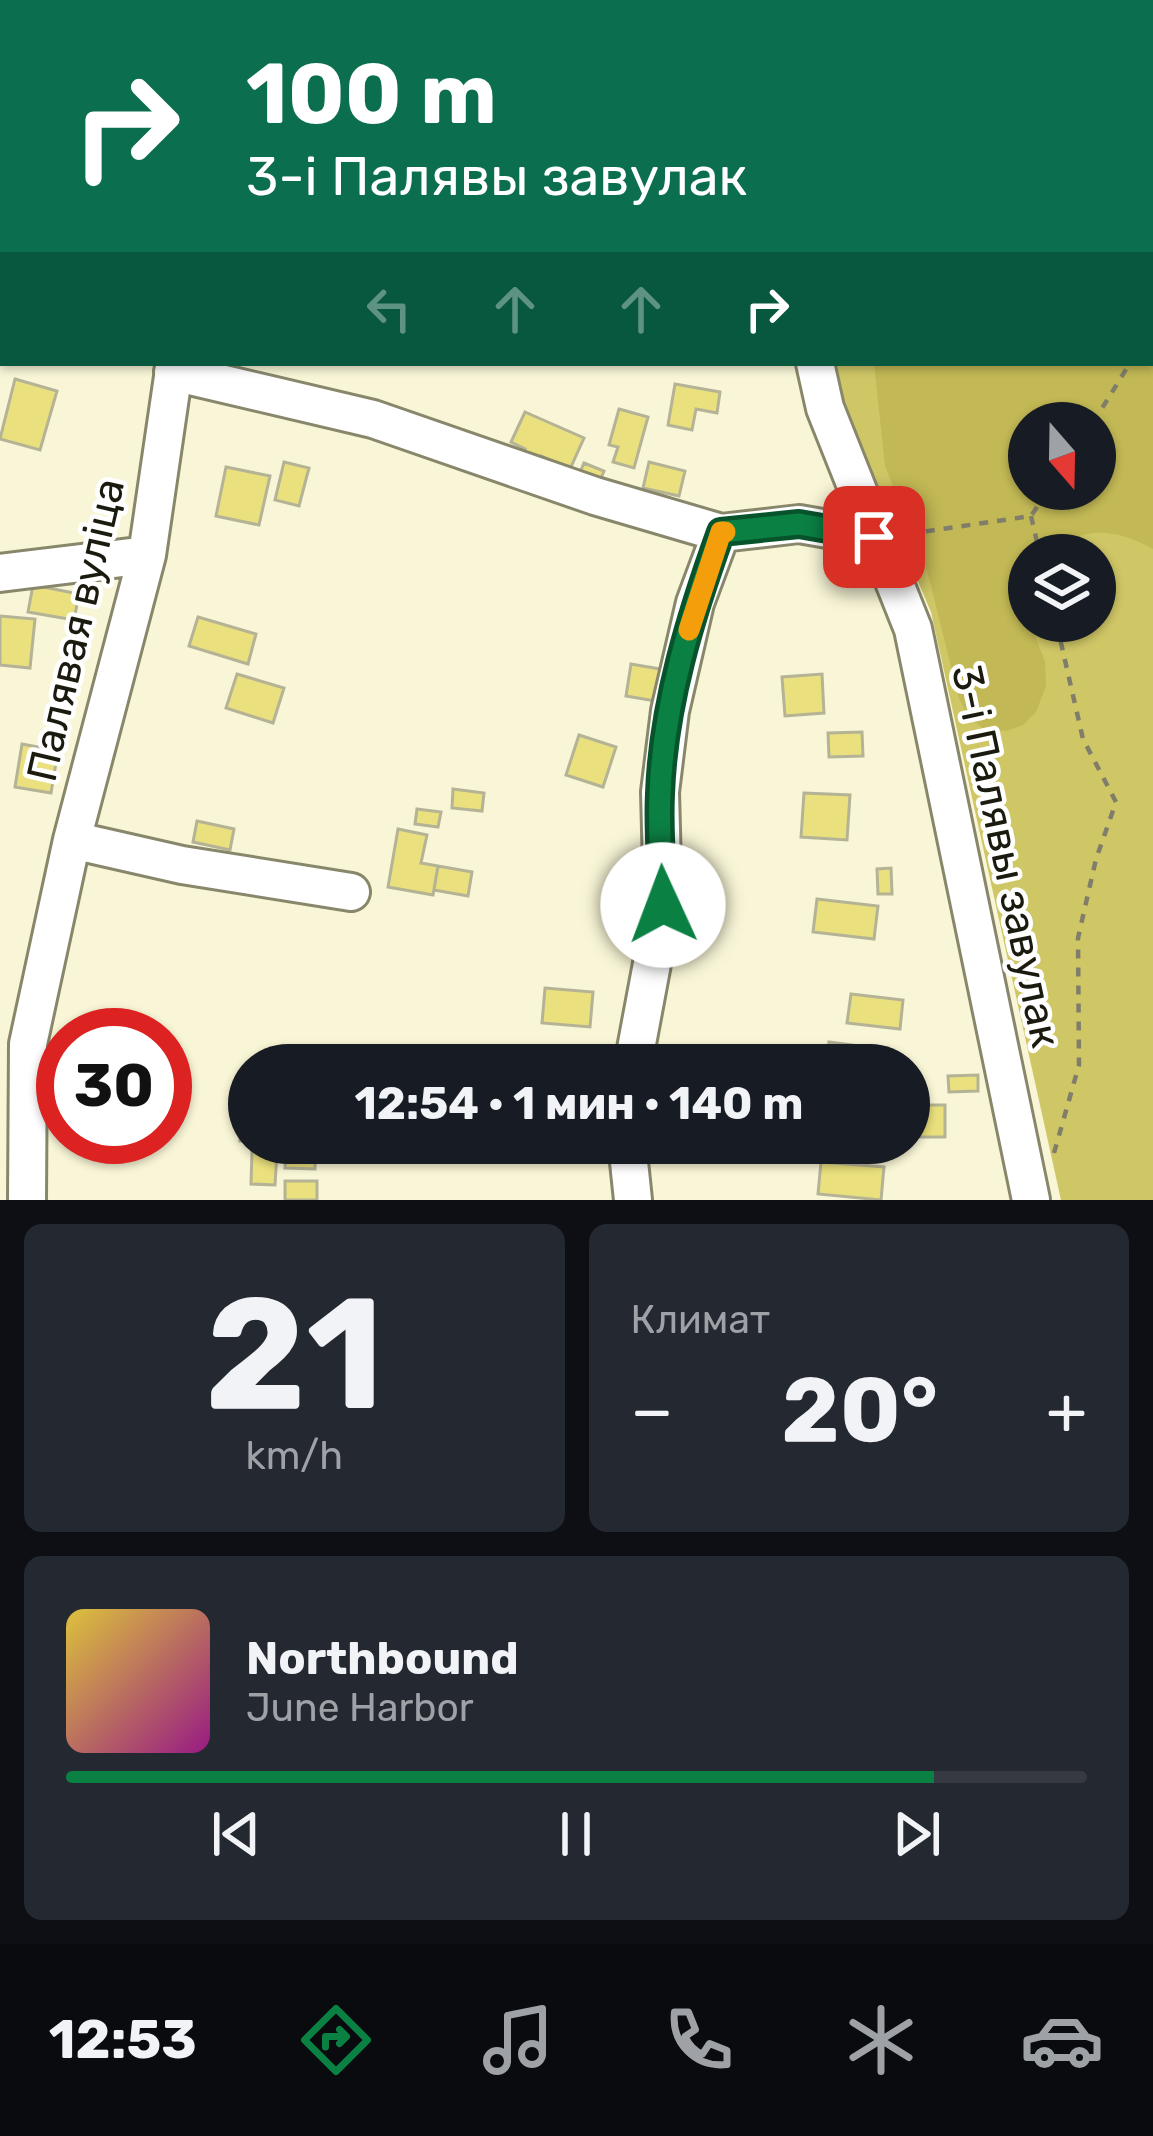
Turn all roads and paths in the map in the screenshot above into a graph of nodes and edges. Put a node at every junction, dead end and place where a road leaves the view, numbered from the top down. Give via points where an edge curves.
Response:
1 (816, 366) edge
2 (1128, 366) edge
3 (174, 368) edge
4 (1106, 402) edge
5 (1035, 510) edge
6 (1031, 516) junction
7 (721, 532) junction
8 (1035, 534) edge
9 (874, 537) junction
10 (147, 555) junction
11 (0, 573) edge
12 (1061, 642) edge
13 (72, 840) junction
14 (351, 892) dead end
15 (637, 1044) edge
16 (1052, 1158) dead end
17 (629, 1164) edge
18 (27, 1200) edge
19 (633, 1200) edge
20 (1031, 1200) edge

1 - 9 street, 3-і Палявы завулак
2 - 4 path
3 - 7 street via 373,419
3 - 10 street, Палявая вуліца
5 - 6 path
6 - 8 path
6 - 9 path
7 - 9 street via 799,524
7 - 15 street via 670,711 660,792 663,905
9 - 20 street, 3-і Палявы завулак via 913,629
10 - 11 street
10 - 13 street, Палявая вуліца
12 - 16 path via 1083,740 1116,802 1078,938 1079,1065
13 - 14 street
13 - 18 street, Палявая вуліца via 28,1044
17 - 19 street

